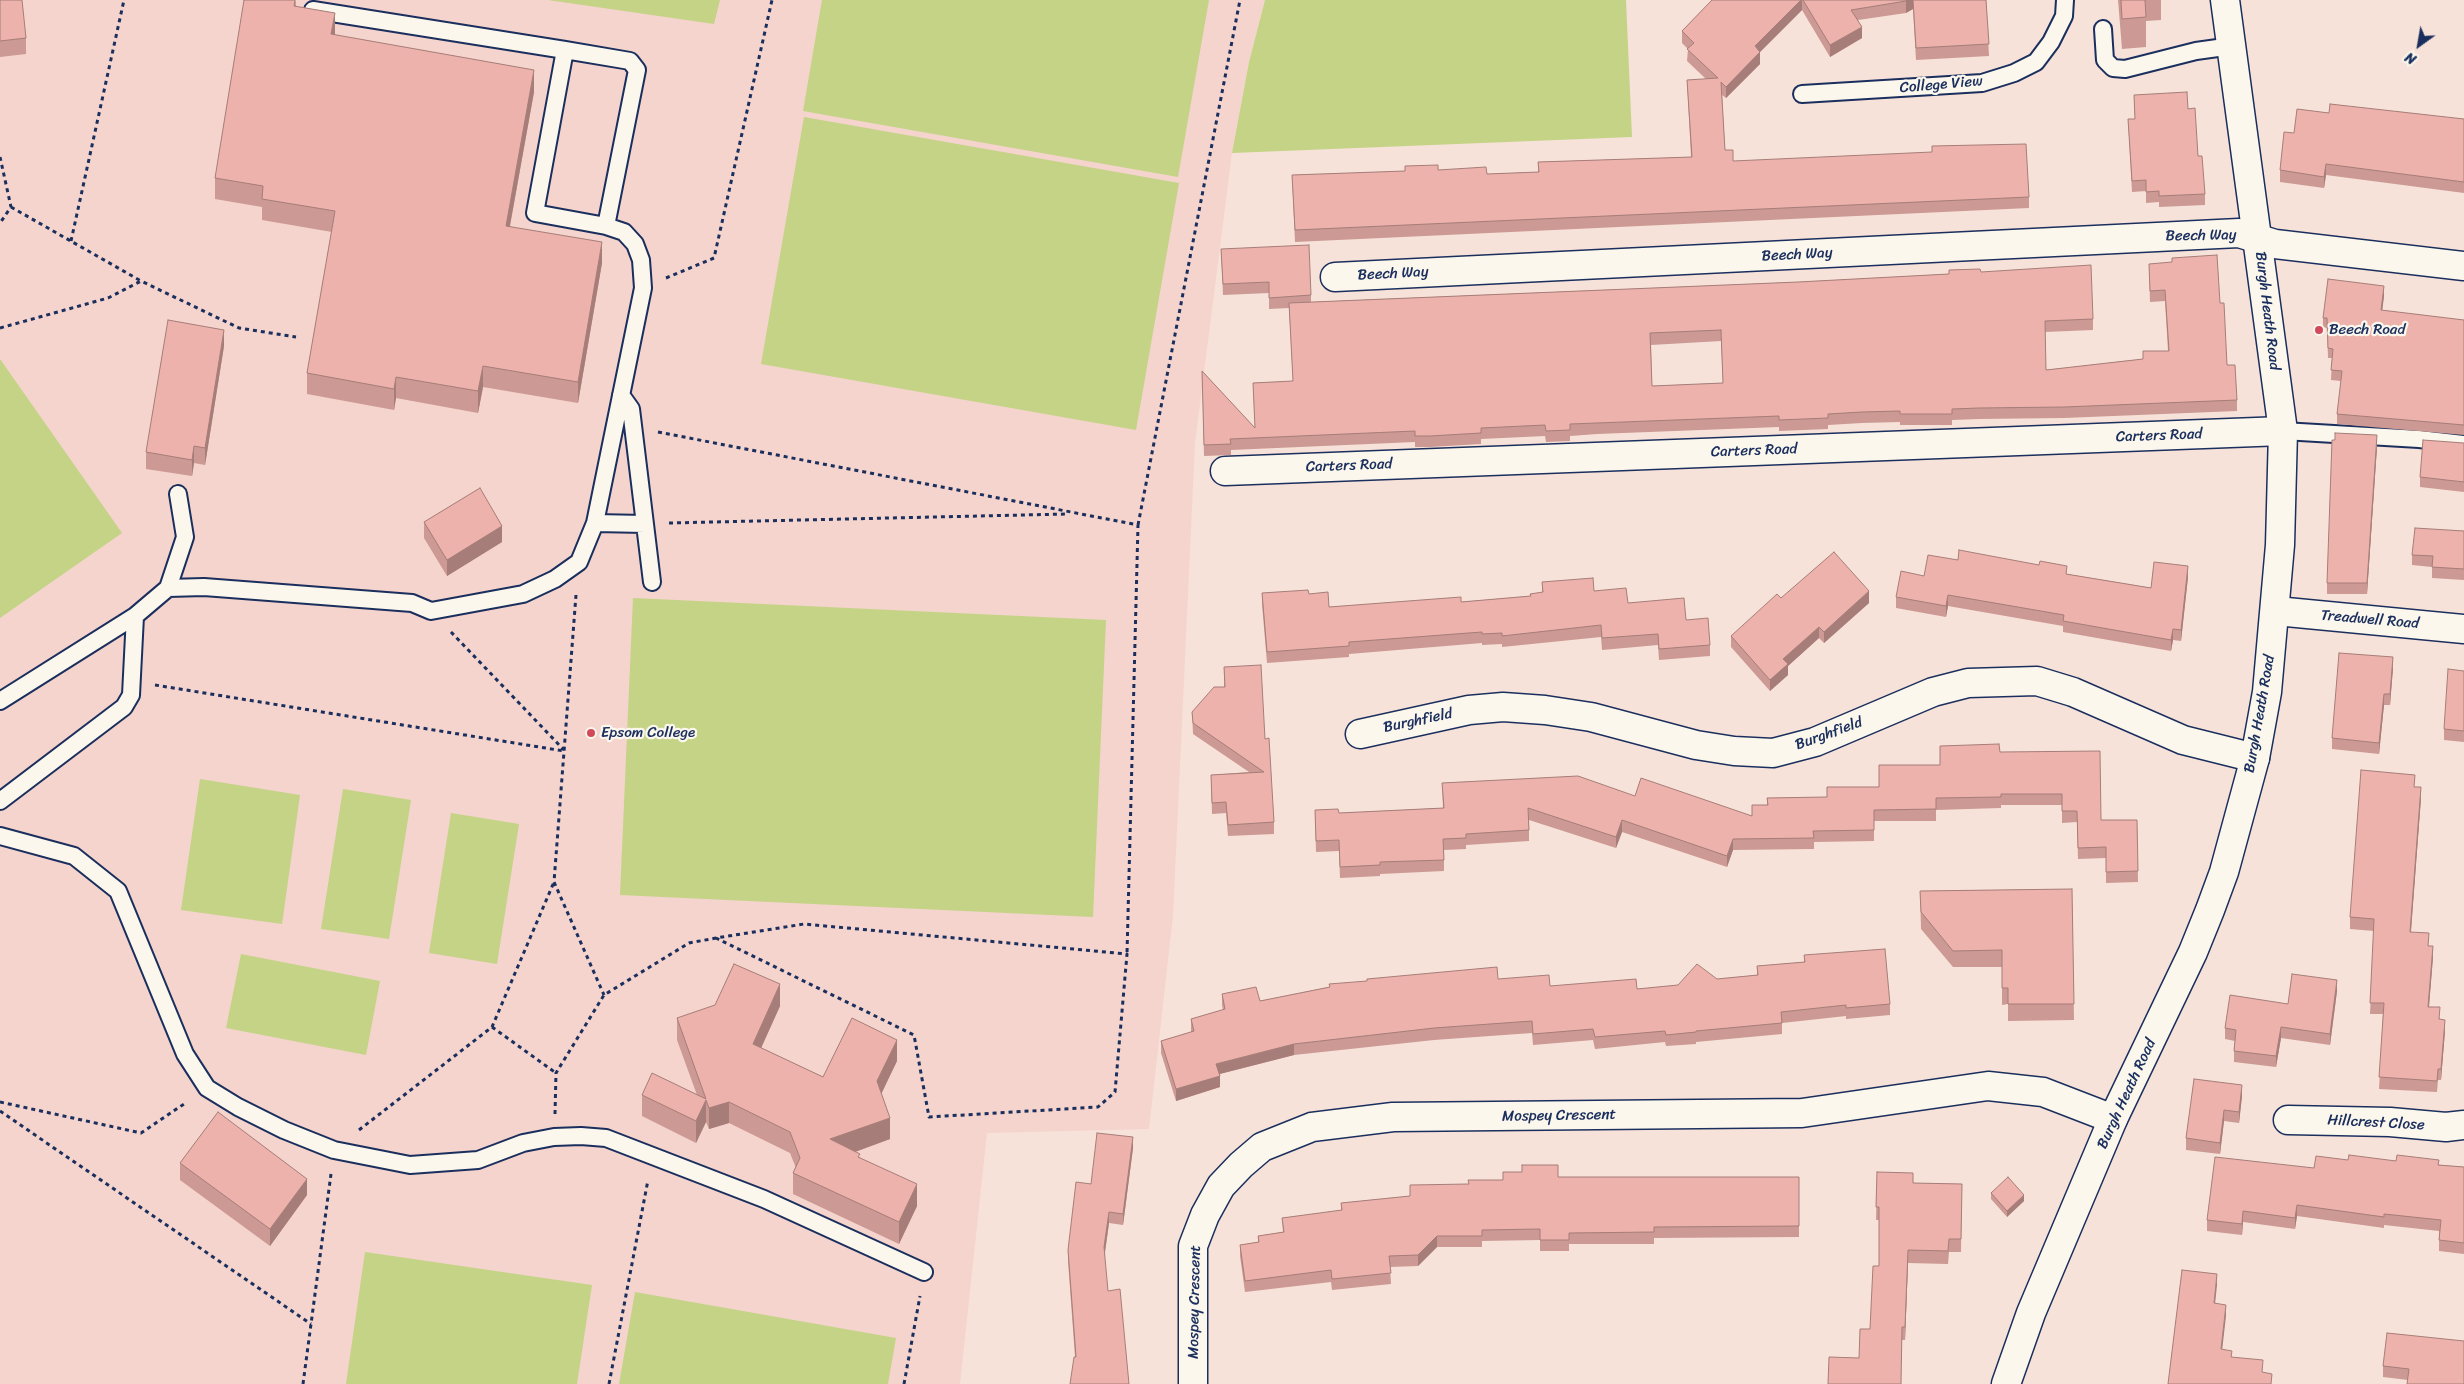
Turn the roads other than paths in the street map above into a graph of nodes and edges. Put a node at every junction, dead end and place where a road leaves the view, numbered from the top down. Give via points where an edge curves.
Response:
1 (2064, 0) edge
2 (2225, 0) edge
3 (295, 7) edge
4 (2103, 29) dead end
5 (2232, 46) junction
6 (565, 50) junction
7 (1802, 94) dead end
8 (606, 226) junction
9 (2258, 240) junction
10 (2464, 266) edge
11 (1335, 277) dead end
12 (621, 395) junction
13 (2283, 431) junction
14 (2464, 444) edge
15 (1225, 471) dead end
16 (178, 494) dead end
17 (595, 523) junction
18 (645, 524) junction
19 (652, 582) dead end
20 (168, 588) junction
21 (2276, 611) junction
22 (135, 616) junction
23 (2464, 629) edge
24 (0, 701) edge
25 (1360, 734) dead end
26 (2255, 758) junction
27 (0, 801) edge
28 (0, 836) edge
29 (2114, 1119) junction
30 (2288, 1120) dead end
31 (2464, 1125) edge
32 (924, 1272) road end
33 (1193, 1384) edge
34 (2006, 1384) edge

1 - 7 lane, College View via 2064,16 2051,42 2036,62 2014,73 1982,83
2 - 5 street, Burgh Heath Road
3 - 6 lane
4 - 5 lane via 2105,60 2113,68
5 - 9 street, Burgh Heath Road
6 - 8 lane via 630,61 637,70
6 - 8 lane via 534,213
8 - 12 lane via 624,232 635,244 641,260 643,288
9 - 10 street
9 - 11 street, Beech Way via 2239,233
9 - 13 street, Burgh Heath Road
12 - 17 lane
12 - 18 lane via 631,409
13 - 14 lane
13 - 15 street, Carters Road
13 - 21 street, Burgh Heath Road
16 - 20 lane via 185,537
17 - 18 lane
17 - 20 lane via 578,562 555,579 523,594 430,611 412,603 204,587
18 - 19 lane
20 - 22 lane
21 - 23 street, Treadwell Road
21 - 26 street, Burgh Heath Road via 2267,692
22 - 24 lane
22 - 27 lane via 131,695 124,707
25 - 26 street, Burghfield via 1469,710 1503,707 1591,717 1734,752 1773,752 1815,742 1933,692 1968,683 2037,681 2073,692 2182,740
26 - 29 street, Burgh Heath Road via 2224,872 2210,910
28 - 32 lane via 74,856 118,891 185,1054 207,1088 284,1130 334,1150 410,1165 478,1160 523,1143 554,1137 606,1138 764,1199
29 - 33 street, Mospey Crescent via 2043,1092 1988,1086 1802,1113 1393,1117 1312,1127 1262,1148 1241,1165 1221,1186 1205,1215 1193,1246
29 - 34 street, Burgh Heath Road via 2031,1313
30 - 31 street, Hillcrest Close via 2390,1122 2446,1127

